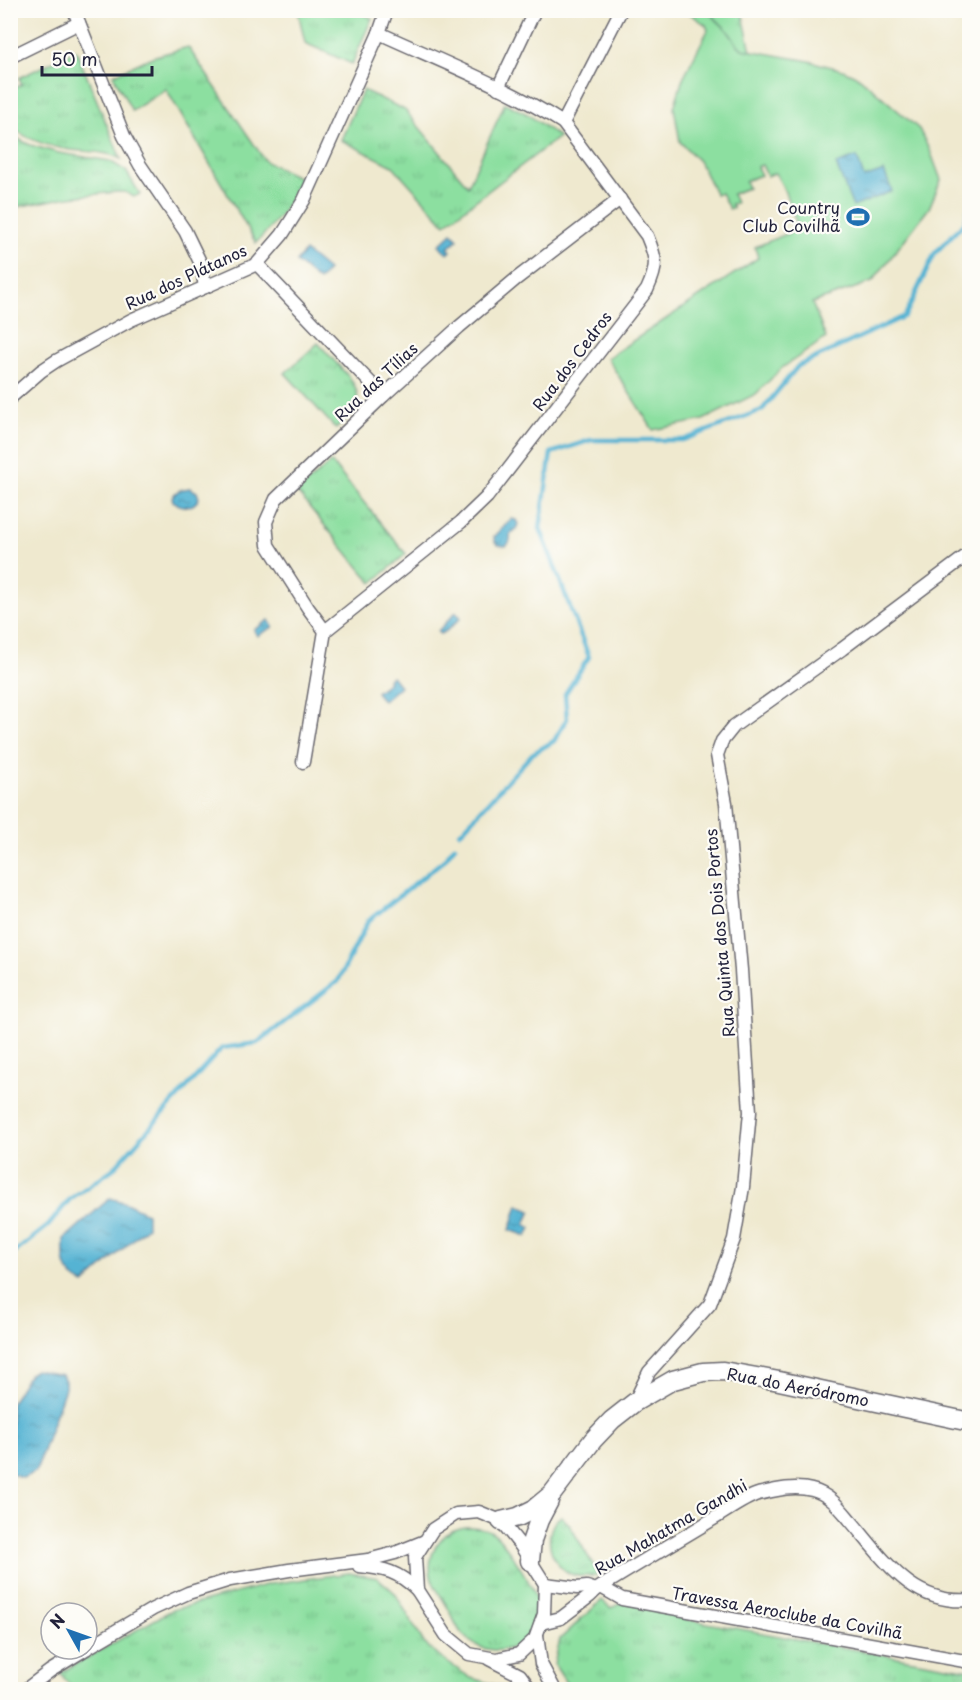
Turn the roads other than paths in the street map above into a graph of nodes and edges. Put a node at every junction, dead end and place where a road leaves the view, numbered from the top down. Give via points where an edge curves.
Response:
1 (74, 10) edge
2 (387, 10) edge
3 (535, 10) edge
4 (621, 10) edge
5 (79, 23) junction
6 (379, 33) junction
7 (10, 57) edge
8 (498, 88) junction
9 (563, 123) junction
10 (620, 199) junction
11 (257, 264) junction
12 (205, 287) junction
13 (383, 396) junction
14 (10, 398) edge
15 (969, 553) edge
16 (325, 631) junction
17 (303, 762) dead end
18 (635, 1402) junction
19 (969, 1422) edge
20 (552, 1494) junction
21 (501, 1521) junction
22 (425, 1541) junction
23 (530, 1562) junction
24 (340, 1564) junction
25 (544, 1584) junction
26 (599, 1588) junction
27 (417, 1590) junction
28 (969, 1600) edge
29 (539, 1629) junction
30 (99, 1641) edge
31 (486, 1657) junction
32 (66, 1661) edge
33 (969, 1662) edge
34 (25, 1689) edge
35 (531, 1689) edge
36 (555, 1689) edge

1 - 5 street
2 - 6 street, Rua dos Plátanos
3 - 8 street
4 - 9 street
5 - 7 street
5 - 12 street via 124,136 185,231 201,264
6 - 8 street, Rua dos Cedros
6 - 11 street, Rua dos Plátanos via 304,200
8 - 9 street, Rua dos Cedros
9 - 10 street, Rua dos Cedros
10 - 13 street, Rua das Tílias via 516,279
10 - 16 street, Rua dos Cedros via 647,236 655,256 656,266 647,290 487,497
11 - 12 street, Rua dos Plátanos
11 - 13 street
12 - 14 street, Rua dos Plátanos via 131,320 56,361
13 - 16 street, Rua das Tílias via 276,498 266,522 268,545
15 - 18 street, Rua Quinta dos Dois Portos via 734,726 722,741 717,755 726,803 750,1112 743,1187 734,1239 710,1304 649,1372
16 - 17 street
18 - 19 main road, Rua do Aeródromo via 673,1380 723,1371
18 - 20 main road, Rua do Aeródromo via 592,1440
20 - 21 main road, Rua do Aeródromo via 534,1509
20 - 23 main road via 532,1540
21 - 22 street via 479,1512 456,1514 433,1529
21 - 23 street
22 - 24 street via 395,1553
22 - 27 street via 415,1557
23 - 25 street
24 - 27 street via 389,1570
24 - 30 street via 231,1580 188,1593 153,1608
25 - 26 street, Rua Mahatma Gandhi
25 - 29 street via 544,1614
26 - 28 street, Rua Mahatma Gandhi via 755,1495 791,1487 828,1496 909,1585 941,1599
26 - 29 street, Rua Mahatma Gandhi via 561,1618
26 - 33 street, Travessa Aeroclube da Covilhã via 622,1599
27 - 31 street via 446,1635 469,1654
29 - 31 street via 535,1639 519,1654
29 - 36 street via 541,1664
31 - 35 street via 520,1675
32 - 34 street

